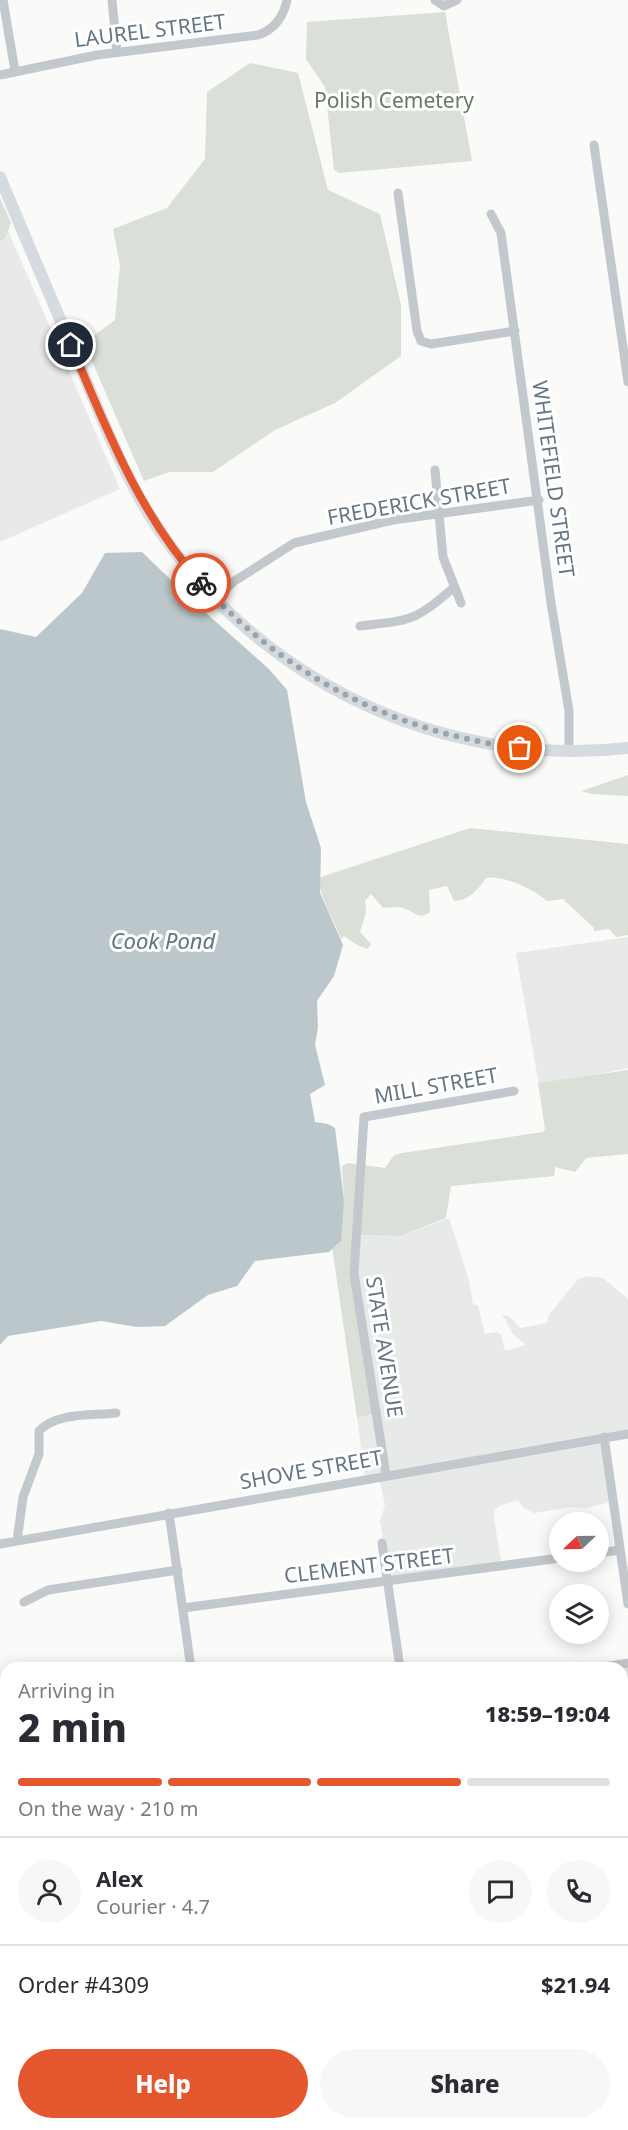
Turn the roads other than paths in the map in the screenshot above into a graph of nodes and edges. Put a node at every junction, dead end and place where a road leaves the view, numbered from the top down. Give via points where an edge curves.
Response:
1 (3, 0) edge
2 (112, 0) edge
3 (287, 0) edge
4 (435, 0) edge
5 (457, 0) edge
6 (117, 52) junction
7 (15, 71) junction
8 (0, 75) edge
9 (594, 145) dead end
10 (0, 177) edge
11 (398, 193) dead end
12 (491, 214) dead end
13 (515, 332) junction
14 (628, 382) edge
15 (435, 470) dead end
16 (539, 500) junction
17 (439, 514) junction
18 (453, 588) junction
19 (216, 599) junction
20 (460, 603) dead end
21 (360, 626) dead end
22 (628, 748) edge
23 (569, 751) junction
24 (514, 1091) dead end
25 (364, 1117) joint
26 (116, 1413) dead end
27 (628, 1434) edge
28 (604, 1437) junction
29 (386, 1475) junction
30 (169, 1513) junction
31 (17, 1541) junction
32 (382, 1543) dead end
33 (0, 1544) edge
34 (620, 1550) junction
35 (609, 1552) edge
36 (549, 1560) edge
37 (178, 1570) junction
38 (387, 1582) junction
39 (24, 1602) dead end
40 (628, 1604) edge
41 (183, 1608) junction
42 (190, 1662) edge
43 (399, 1662) edge

1 - 7 street
2 - 6 street
3 - 6 street, LAUREL STREET via 279,20 266,33
4 - 5 street via 444,6
6 - 7 street, LAUREL STREET
7 - 8 street, LAUREL STREET
9 - 14 street
10 - 19 main road via 129,478 165,539
11 - 13 street via 421,340 431,344
12 - 13 street, WHITEFIELD STREET via 501,233
13 - 16 street, WHITEFIELD STREET
15 - 17 street
16 - 17 street, FREDERICK STREET
16 - 23 street, WHITEFIELD STREET via 569,711
17 - 18 street via 443,557
17 - 19 street, FREDERICK STREET via 393,520 289,545 233,582
18 - 20 street
18 - 21 street via 413,618
19 - 23 main road via 289,662 381,713 472,741
22 - 23 main road
24 - 25 street, MILL STREET
25 - 29 street, STATE AVENUE via 354,1274
26 - 31 street via 65,1419 45,1424 39,1431 39,1454 25,1491
27 - 28 street, SHOVE STREET
28 - 29 street, SHOVE STREET
28 - 34 street
29 - 30 street, SHOVE STREET
30 - 31 street, SHOVE STREET
30 - 37 street
31 - 33 street, SHOVE STREET
32 - 38 street
34 - 35 street
34 - 40 street
36 - 38 street, CLEMENT STREET
37 - 39 street via 48,1590
37 - 41 street
38 - 41 street, CLEMENT STREET
38 - 43 street
41 - 42 street

